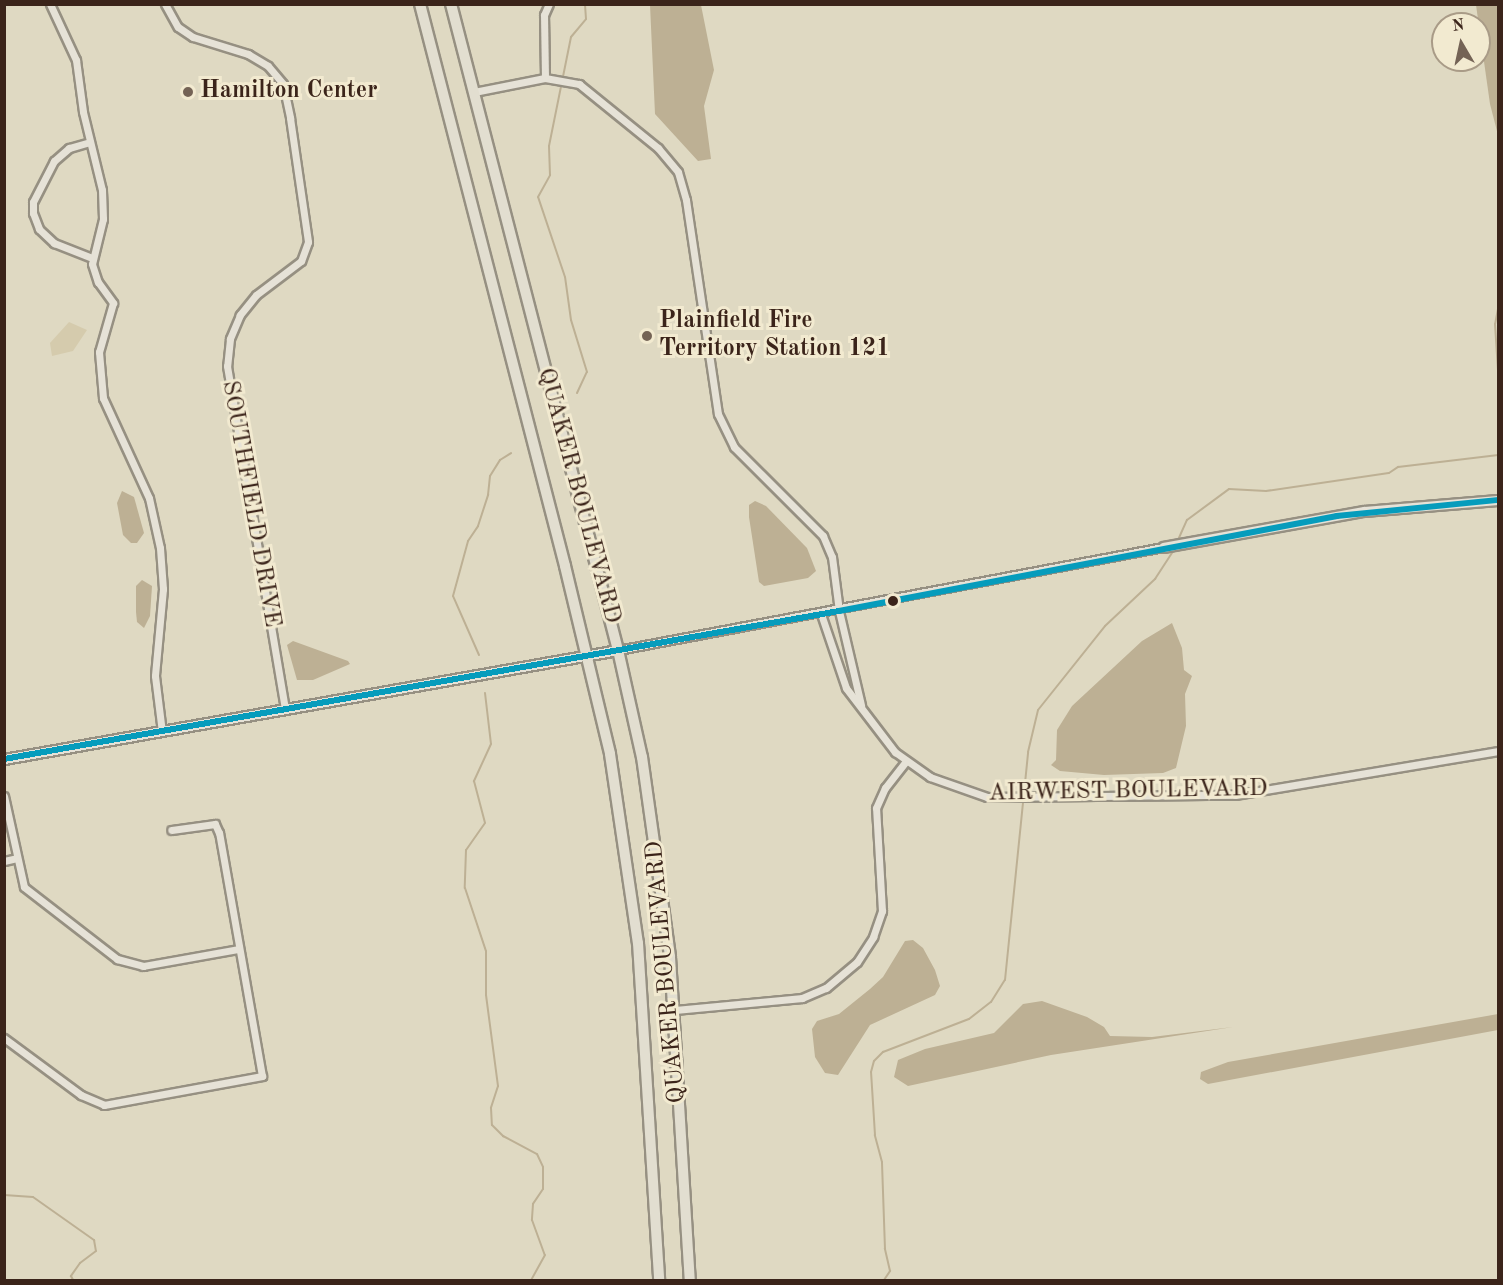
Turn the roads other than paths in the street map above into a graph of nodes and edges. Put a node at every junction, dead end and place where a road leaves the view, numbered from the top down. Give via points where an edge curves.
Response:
1 (50, 4) edge
2 (165, 4) edge
3 (420, 4) edge
4 (451, 4) edge
5 (549, 4) edge
6 (549, 78) junction
7 (474, 92) junction
8 (90, 142) junction
9 (92, 258) junction
10 (1498, 500) edge
11 (1163, 548) joint
12 (839, 611) junction
13 (821, 614) junction
14 (618, 650) junction
15 (587, 656) junction
16 (285, 709) junction
17 (862, 711) junction
18 (162, 732) junction
19 (1498, 751) edge
20 (4, 759) edge
21 (905, 762) junction
22 (4, 796) edge
23 (171, 830) dead end
24 (17, 858) junction
25 (4, 861) edge
26 (238, 949) junction
27 (675, 1010) junction
28 (4, 1038) edge
29 (659, 1281) edge
30 (690, 1281) edge

1 - 8 street via 76,60
2 - 16 street, SOUTHFIELD DRIVE via 186,33 248,54 276,74 286,93 308,242 301,261 256,295 241,313 230,339 227,366
3 - 15 main road, QUAKER BOULEVARD
4 - 7 main road, QUAKER BOULEVARD
5 - 6 street via 544,15
6 - 7 street
6 - 12 street via 579,84 658,148 678,172 686,200 718,414 734,447 823,536 832,557
7 - 14 main road, QUAKER BOULEVARD
8 - 9 street via 103,215
8 - 9 street via 69,148 54,161 33,202 33,213 39,229 54,243
9 - 18 street via 98,282 113,303 99,352 103,398 148,498 164,575 155,676
10 - 11 street via 1364,512
11 - 12 street
12 - 13 street
12 - 17 street
13 - 14 street
13 - 17 street via 846,688
14 - 15 street
14 - 27 main road, QUAKER BOULEVARD via 642,757 663,887
15 - 16 street
15 - 29 main road, QUAKER BOULEVARD via 613,775 638,943
16 - 18 street
17 - 21 street
18 - 20 street
19 - 21 street, AIRWEST BOULEVARD via 1267,792 1040,799 969,793
21 - 27 street via 885,788 876,808 882,911 858,962 826,988 802,998
22 - 24 street
23 - 26 street via 215,824
24 - 25 street
24 - 26 street via 29,892 125,964 143,966
26 - 28 street via 262,1076 104,1105 81,1095
27 - 30 main road, QUAKER BOULEVARD

